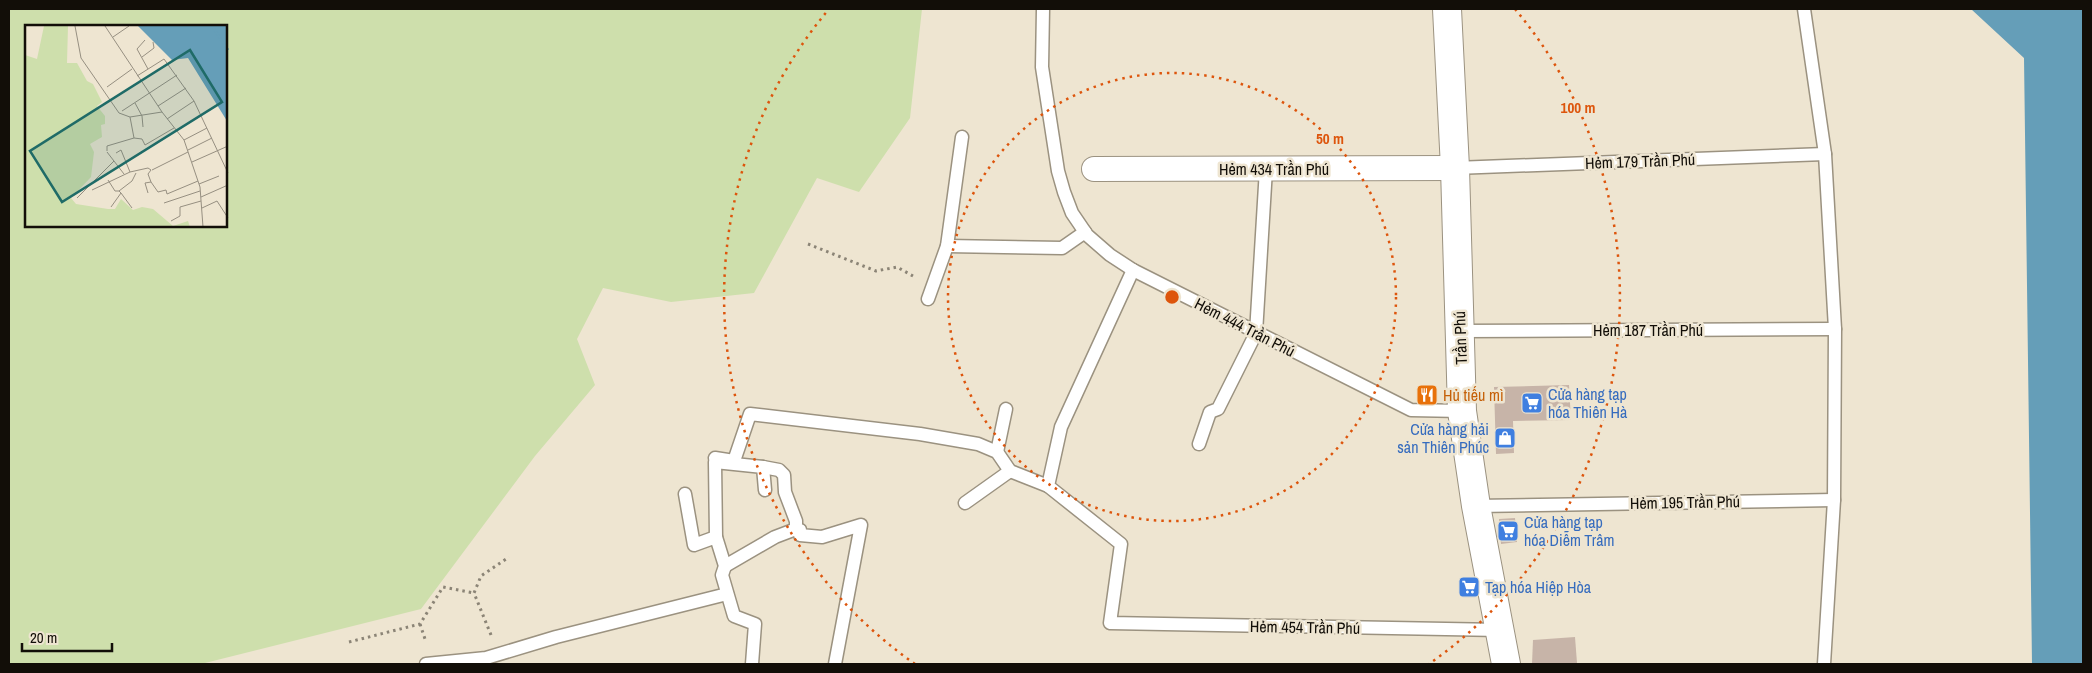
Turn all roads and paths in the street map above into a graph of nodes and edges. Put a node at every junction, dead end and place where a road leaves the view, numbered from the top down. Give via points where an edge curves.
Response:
1 (1043, 9) edge
2 (1446, 9) edge
3 (1804, 9) edge
4 (962, 137) dead end
5 (1825, 154) junction
6 (1455, 168) junction
7 (1094, 169) dead end
8 (1266, 169) junction
9 (1085, 232) junction
10 (808, 244) dead end
11 (947, 246) junction
12 (1133, 270) junction
13 (935, 280) junction
14 (928, 298) dead end
15 (1836, 329) junction
16 (1460, 331) junction
17 (1256, 333) junction
18 (1006, 409) dead end
19 (1462, 412) junction
20 (1199, 444) dead end
21 (997, 452) junction
22 (715, 458) dead end
23 (763, 467) junction
24 (1010, 471) junction
25 (1048, 486) junction
26 (764, 490) dead end
27 (684, 494) dead end
28 (1834, 500) junction
29 (964, 503) dead end
30 (1476, 506) junction
31 (796, 529) junction
32 (716, 537) junction
33 (509, 557) dead end
34 (725, 566) junction
35 (474, 593) junction
36 (727, 594) junction
37 (1500, 630) junction
38 (349, 642) dead end
39 (491, 659) edge
40 (426, 664) edge
41 (752, 664) edge
42 (835, 664) edge
43 (1506, 664) edge
44 (1824, 664) edge

1 - 9 lane, Hẻm 444 Trần Phú via 1042,67 1058,171 1072,214
2 - 6 main road, Trần Phú
3 - 5 lane
4 - 11 lane
5 - 6 lane, Hẻm 179 Trần Phú
5 - 15 lane
6 - 8 street, Hẻm 434 Trần Phú
6 - 16 main road, Trần Phú
7 - 8 street, Hẻm 434 Trần Phú
8 - 17 lane
9 - 11 lane via 1062,248
9 - 12 lane, Hẻm 444 Trần Phú via 1110,255
10 - 13 path via 876,270 897,267 922,280
11 - 13 lane
12 - 17 lane, Hẻm 444 Trần Phú
12 - 25 lane via 1061,427
13 - 14 lane
15 - 16 lane, Hẻm 187 Trần Phú
15 - 28 lane
16 - 19 main road, Trần Phú
17 - 19 lane, Hẻm 444 Trần Phú via 1411,410
17 - 20 lane via 1218,409 1210,412
18 - 21 lane
19 - 30 main road, Trần Phú
21 - 22 lane via 978,444 920,434 750,414 734,460
21 - 24 lane
23 - 26 lane
23 - 31 lane via 779,470 784,475 785,492
23 - 32 lane via 715,462
24 - 25 lane
24 - 29 lane
25 - 37 lane, Hẻm 454 Trần Phú via 1121,544 1110,623
27 - 32 lane via 694,545
28 - 30 lane, Hẻm 195 Trần Phú
28 - 44 lane
30 - 37 main road, Trần Phú
31 - 34 lane via 775,537
31 - 42 lane via 800,530 800,535 822,537 862,525
32 - 34 lane
33 - 35 path via 481,576
34 - 36 lane via 722,575
35 - 38 path via 443,587 420,624
35 - 39 path
36 - 39 lane via 556,637
36 - 41 lane via 734,616 755,624
37 - 43 main road, Trần Phú
39 - 40 lane

